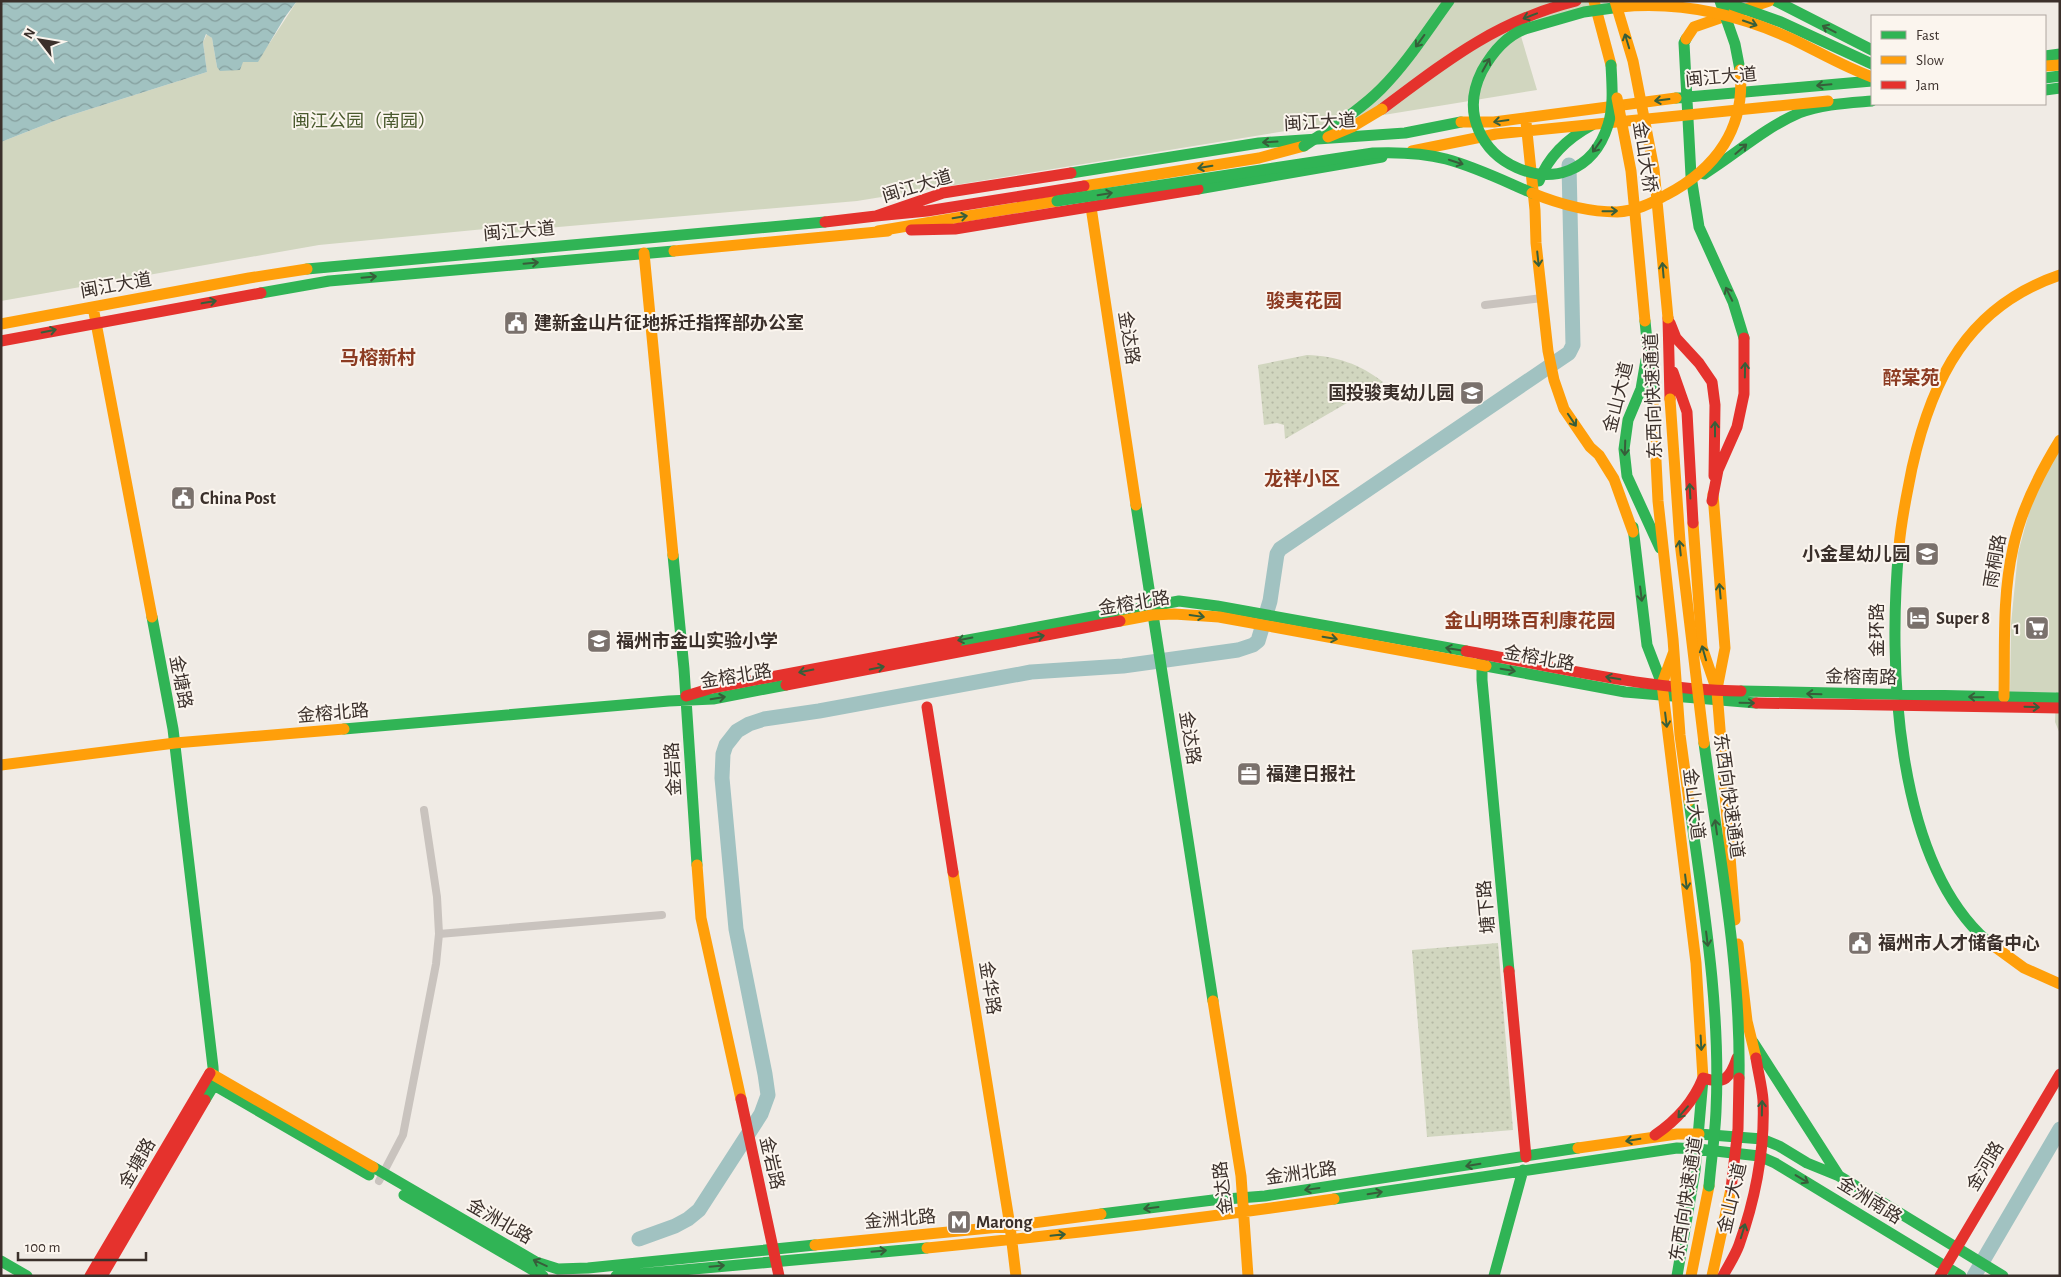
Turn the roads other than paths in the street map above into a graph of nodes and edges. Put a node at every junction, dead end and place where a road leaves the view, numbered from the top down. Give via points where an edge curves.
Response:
1 (1449, 1) edge
2 (1576, 1) edge
3 (1594, 1) edge
4 (1615, 1) edge
5 (1721, 1) edge
6 (1769, 1) edge
7 (1776, 1) edge
8 (1871, 49) edge
9 (2060, 54) edge
10 (2046, 56) edge
11 (1871, 64) edge
12 (2060, 64) edge
13 (1611, 65) junction
14 (2046, 66) edge
15 (2060, 76) edge
16 (1871, 77) edge
17 (2046, 78) edge
18 (1871, 81) edge
19 (2060, 88) edge
20 (2046, 90) edge
21 (1687, 97) junction
22 (1871, 99) edge
23 (1871, 99) edge
24 (1688, 115) junction
25 (1525, 117) junction
26 (1594, 124) junction
27 (1526, 130) junction
28 (1304, 146) junction
29 (1701, 175) junction
30 (1056, 196) junction
31 (1091, 207) junction
32 (1535, 210) junction
33 (876, 216) junction
34 (878, 231) junction
35 (644, 253) junction
36 (2060, 275) edge
37 (1542, 298) junction
38 (1485, 305) dead end
39 (93, 306) junction
40 (1668, 318) junction
41 (1645, 321) joint
42 (95, 322) junction
43 (1, 324) edge
44 (1, 341) edge
45 (1647, 350) junction
46 (1669, 353) junction
47 (2060, 440) edge
48 (1627, 476) junction
49 (1712, 501) junction
50 (1633, 532) junction
51 (1152, 610) junction
52 (1482, 660) junction
53 (1662, 684) junction
54 (1717, 696) junction
55 (1663, 697) junction
56 (2004, 697) junction
57 (686, 698) junction
58 (1898, 701) junction
59 (927, 707) dead end
60 (2059, 708) edge
61 (175, 743) junction
62 (1, 765) edge
63 (424, 810) dead end
64 (662, 915) dead end
65 (439, 934) junction
66 (2060, 984) edge
67 (1747, 1021) junction
68 (1753, 1042) junction
69 (2060, 1074) edge
70 (211, 1076) junction
71 (1703, 1078) junction
72 (1699, 1134) junction
73 (1652, 1137) junction
74 (1762, 1139) junction
75 (1698, 1148) junction
76 (1759, 1156) junction
77 (1526, 1157) junction
78 (1523, 1170) junction
79 (1839, 1176) junction
80 (381, 1177) junction
81 (1243, 1198) junction
82 (1244, 1213) junction
83 (1010, 1226) junction
84 (1012, 1240) junction
85 (1957, 1248) junction
86 (774, 1254) junction
87 (1, 1261) edge
88 (1943, 1271) edge
89 (565, 1272) edge
90 (27, 1276) edge
91 (90, 1276) edge
92 (102, 1276) edge
93 (543, 1276) edge
94 (616, 1276) edge
95 (780, 1276) edge
96 (1016, 1276) edge
97 (1248, 1276) edge
98 (1494, 1276) edge
99 (1678, 1276) edge
100 (1691, 1276) edge
101 (1712, 1276) edge
102 (1723, 1276) edge
103 (1960, 1276) edge
104 (2003, 1276) edge

1 -> 28 main road, bridge via 1380,90
2 -> 28 main road, bridge via 1496,29 1457,52 1382,109 1352,127
3 - 13 main road, 金山大桥
40 -> 4 main road, 金山大桥, bridge via 1654,169 1633,61
5 - 11 main road, bridge via 1781,22
5 - 29 main road, bridge via 1736,42 1741,76 1736,119 1719,152
6 - 21 main road via 1694,27 1688,34 1684,42
8 -> 7 main road
9 - 10 main road
12 - 14 main road
13 -> 16 main road, bridge via 1612,111 1604,136 1588,159 1563,174 1537,176 1514,167 1492,152 1479,132 1474,104 1479,78 1493,52 1516,33 1562,16 1612,7 1664,5 1719,13 1776,32
13 - 41 main road, 金山大桥, bridge via 1631,171
15 - 17 main road
18 -> 21 main road, 闽江大道
19 - 20 main road
21 - 24 main road
21 -> 25 main road, 闽江大道
29 -> 22 main road via 1730,158 1750,141 1800,113
23 - 24 main road, 闽江大道
24 - 26 main road, 闽江大道
49 -> 24 main road via 1718,470 1737,428 1744,394 1745,340 1733,302 1699,227 1691,176
25 - 27 main road
25 -> 33 main road, 闽江大道 via 1440,125 1405,133 1259,143 943,193
26 - 27 main road, 闽江大道
26 - 32 main road via 1573,136 1546,166 1538,183
27 - 31 main road, 闽江大道
27 - 32 main road
28 -> 30 main road via 1259,158
30 -> 29 main road, bridge via 1363,153 1399,152 1444,158 1574,207 1609,212 1644,206
30 - 33 main road
34 -> 30 main road
31 - 34 main road, 闽江大道 via 955,229
31 - 51 main road, 金达路
32 -> 37 main road
33 - 39 main road, 闽江大道 via 329,266
34 - 35 main road, 闽江大道
42 -> 35 main road, 闽江大道 via 321,282
35 - 57 main road, 金岩路
36 - 58 main road, 金环路 via 2032,286 1980,324 1956,351 1932,398 1910,476 1900,535 1894,612
37 - 38 street
37 -> 50 main road via 1548,351 1564,409 1614,479
39 - 42 main road, 金塘路
39 - 43 main road, 闽江大道
40 - 46 main road, 东西向快速通道
49 -> 40 main road via 1715,405 1712,382 1676,338
41 - 45 main road, 东西向快速通道
44 -> 42 main road, 闽江大道
42 - 61 main road, 金塘路
45 -> 48 main road, 金山大道 via 1641,389 1628,420 1624,449
45 -> 100 main road, 东西向快速通道, bridge via 1680,735 1708,944 1715,1035 1716,1110 1709,1186
54 -> 46 main road, 金山大道 via 1702,647 1687,412
101 -> 46 main road, 东西向快速通道, bridge via 1731,1189 1740,1110 1738,1034 1731,942 1675,500
47 - 56 main road, 雨桐路 via 2030,495 2012,553 2007,584
48 - 50 main road
48 - 53 main road, 金山大道 via 1659,541 1670,581 1676,645
54 -> 49 main road via 1725,648
50 -> 53 main road via 1647,645
51 - 52 main road, 金榕北路 via 1254,618
51 - 57 main road, 金榕北路 via 712,688
51 - 81 main road, 金达路
53 -> 52 main road, 金榕北路
52 -> 55 main road, 金榕北路 via 1625,692
52 - 77 main road, 塘下路
53 - 54 main road, 金榕南路
53 - 55 main road, 金山大道
54 - 55 main road, 金榕南路
54 - 58 main road, 金榕南路
54 - 67 main road, 金山大道 via 1731,886
55 -> 71 main road, 金山大道 via 1696,963
56 -> 58 main road, 金榕南路
56 - 60 main road, 金榕南路
57 - 61 main road, 金榕北路
57 - 86 main road, 金岩路 via 701,918
58 -> 60 main road, 金榕南路
58 - 66 main road, 金环路 via 1917,813 1929,857 1946,891 1973,929 1994,949 2021,967
59 - 83 main road, 金华路
61 - 62 main road, 金榕北路
61 - 70 main road, 金塘路
63 - 65 street
64 - 65 street
65 - 80 street via 435,974 403,1135
67 - 68 main road, 金山大道
67 - 71 main road via 1734,1070 1728,1079 1719,1082
74 -> 68 main road, 金山大道 via 1762,1099
68 - 79 main road
69 - 85 main road, 金河路
70 - 80 main road, 金洲北路
70 - 91 main road, 金塘路
70 - 92 main road, 金塘路
71 - 72 main road, 金山大道
71 -> 73 main road via 1685,1110
72 - 73 main road, 金洲北路
72 - 74 main road, 金洲北路
72 - 75 main road, 金山大道
73 -> 77 main road, 金洲北路
74 - 76 main road, 金山大道
74 - 79 main road, 金洲南路
75 - 76 main road, 金洲北路
75 - 78 main road, 金洲北路 via 1677,1148
75 - 99 main road, 金山大道
76 -> 88 main road, 金洲南路 via 1804,1180
102 -> 76 main road, 金山大道 via 1744,1228
77 -> 81 main road, 金洲北路
82 -> 78 main road, 金洲北路
78 - 98 main road
79 - 85 main road, 金洲南路
89 -> 80 main road, 金洲北路 via 536,1262
80 - 93 main road, 金洲北路
81 - 82 main road, 金达路
81 -> 83 main road, 金洲北路
84 -> 82 main road, 金洲北路
82 - 97 main road, 金达路
83 - 84 main road, 金华路
83 - 86 main road, 金洲北路
86 -> 84 main road, 金洲北路
84 - 96 main road, 金华路
85 - 88 main road, 金河路
85 - 104 main road, 金洲南路
86 - 89 main road, 金洲北路
94 -> 86 main road, 金洲北路
86 - 95 main road, 金岩路
87 - 90 main road
88 - 103 main road, 金洲南路

